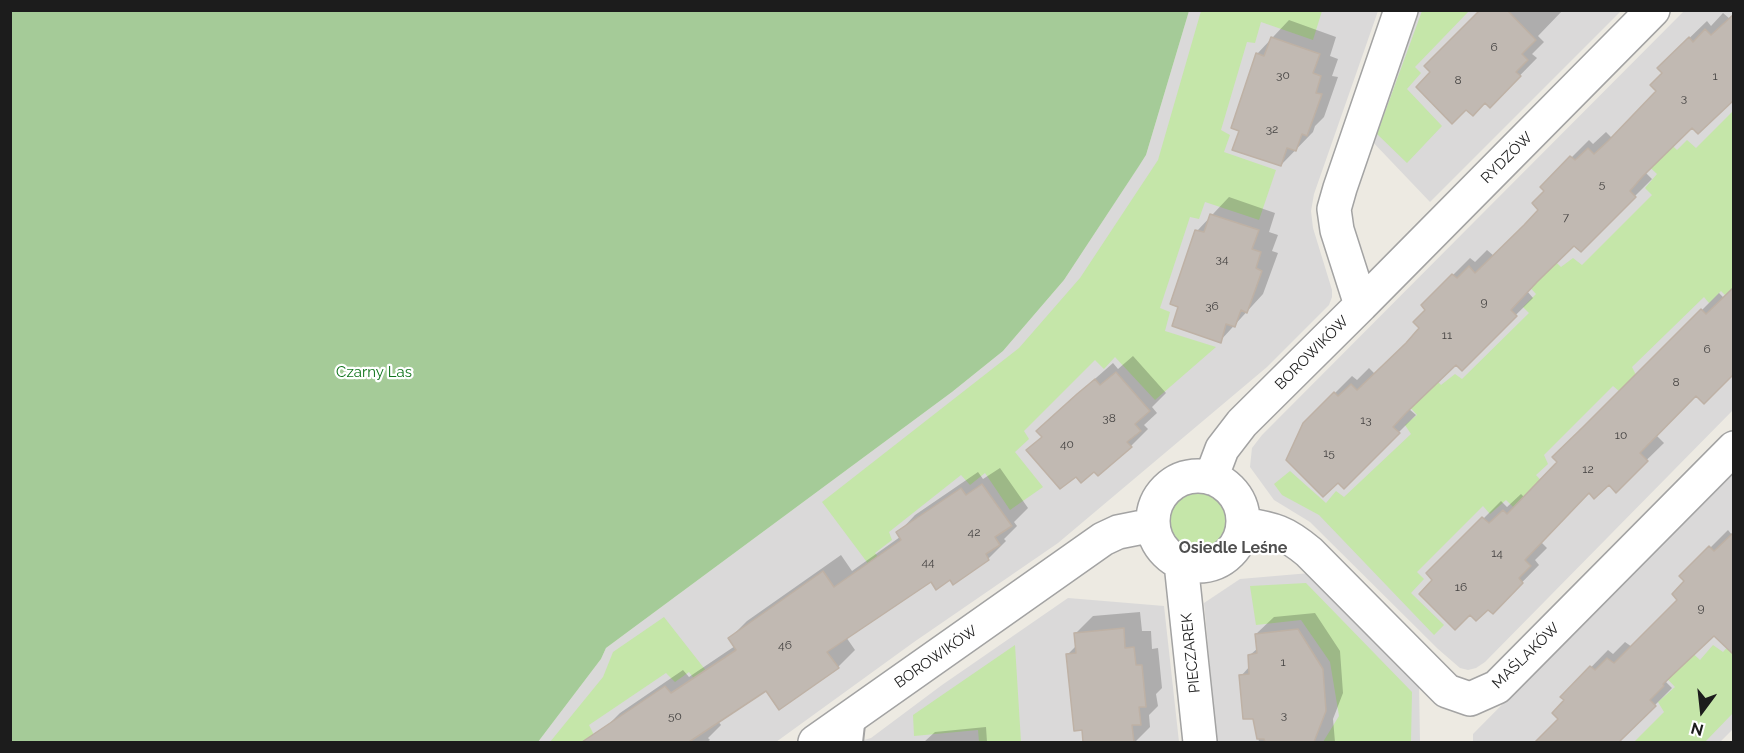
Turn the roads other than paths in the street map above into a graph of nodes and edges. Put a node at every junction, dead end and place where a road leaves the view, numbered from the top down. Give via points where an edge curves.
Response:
1 (1401, 10) edge
2 (1653, 10) edge
3 (1361, 304) junction
4 (1734, 448) edge
5 (1211, 478) junction
6 (1243, 524) junction
7 (1153, 525) junction
8 (1181, 563) junction
9 (852, 729) edge
10 (815, 742) edge
11 (1200, 742) edge

1 - 3 street, BOROWIKÓW via 1335,209 1337,230
2 - 3 street, RYDZÓW
3 - 5 street, BOROWIKÓW via 1242,423 1222,449
4 - 6 street, MAŚLAKÓW via 1497,687 1470,699 1447,691 1292,537
5 - 6 street via 1230,488 1240,503
5 - 7 street via 1197,475 1180,479 1165,489 1156,504
6 - 8 street via 1231,552 1216,563 1198,567
7 - 8 street via 1166,554
7 - 9 street, BOROWIKÓW via 1103,539
8 - 11 street, PIECZAREK
9 - 10 street, BOROWIKÓW

